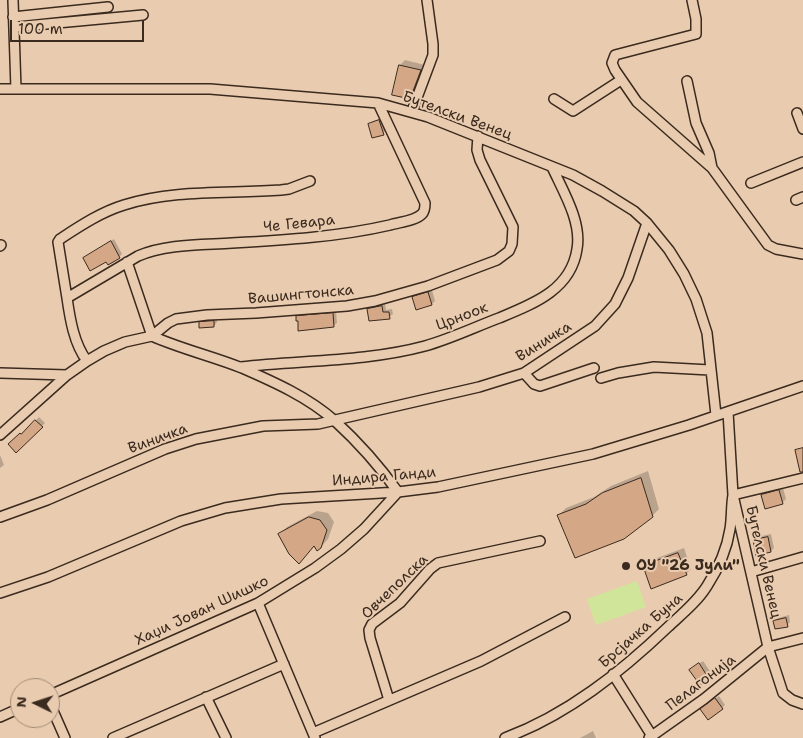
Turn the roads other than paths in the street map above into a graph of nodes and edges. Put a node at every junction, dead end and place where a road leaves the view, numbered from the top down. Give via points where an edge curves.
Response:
1 (13, 0) edge
2 (427, 0) edge
3 (692, 0) edge
4 (108, 7) dead end
5 (143, 15) dead end
6 (14, 17) junction
7 (14, 27) junction
8 (621, 80) junction
9 (687, 81) dead end
10 (0, 89) edge
11 (16, 89) junction
12 (554, 99) dead end
13 (378, 103) junction
14 (412, 111) junction
15 (796, 113) dead end
16 (803, 129) edge
17 (478, 136) junction
18 (803, 162) edge
19 (552, 167) junction
20 (712, 168) junction
21 (310, 181) dead end
22 (751, 183) dead end
23 (647, 223) junction
24 (803, 254) edge
25 (127, 262) junction
26 (67, 298) junction
27 (168, 322) junction
28 (152, 336) junction
29 (165, 342) junction
30 (88, 361) junction
31 (240, 368) junction
32 (594, 368) dead end
33 (710, 370) junction
34 (524, 372) junction
35 (0, 373) edge
36 (68, 375) junction
37 (601, 378) dead end
38 (803, 386) edge
39 (728, 412) junction
40 (716, 416) junction
41 (334, 420) junction
42 (0, 435) edge
43 (803, 478) edge
44 (398, 492) junction
45 (733, 495) junction
46 (0, 517) edge
47 (540, 541) dead end
48 (803, 557) edge
49 (751, 572) junction
50 (0, 593) edge
51 (258, 603) junction
52 (565, 618) dead end
53 (803, 638) edge
54 (768, 647) junction
55 (284, 664) junction
56 (614, 674) junction
57 (60, 691) edge
58 (206, 697) junction
59 (389, 700) junction
60 (803, 704) edge
61 (314, 736) edge
62 (651, 737) edge
63 (113, 738) edge
64 (226, 738) edge
65 (505, 738) edge

1 - 6 street
2 - 14 street via 433,55
3 - 8 street via 696,34 615,55 612,63
4 - 6 street
5 - 7 street
6 - 7 street
7 - 11 street
8 - 12 street via 573,111
8 - 20 street via 637,102
9 - 20 street via 696,122
10 - 11 street, Бутелски Венец
11 - 13 street, Бутелски Венец via 210,89
13 - 14 street, Бутелски Венец
13 - 25 street, Че Гевара via 425,203 422,214 368,230 179,247 145,253
14 - 17 street, Бутелски Венец
15 - 16 street
17 - 19 street, Бутелски Венец
17 - 27 street, Вашингтонска via 480,160 513,227 509,251 497,260 428,286 375,301 338,307 193,316
18 - 22 street
19 - 23 street, Бутелски Венец via 602,191
19 - 31 street, Црноок via 578,235 572,266 561,283 544,297 425,346 360,357
20 - 24 street via 768,245
21 - 26 street via 281,190 146,199 90,220 58,242
23 - 33 street, Бутелски Венец via 669,250 696,299 707,333
23 - 34 street, Виничка via 628,278 615,304 595,326
25 - 26 street, Че Гевара
25 - 28 street
26 - 30 street via 76,338
27 - 28 street, Вашингтонска
27 - 29 street
28 - 29 street
28 - 30 street, Вашингтонска via 104,350
29 - 31 street
30 - 36 street, Вашингтонска
31 - 41 street via 303,398
32 - 34 street via 540,386
33 - 37 street via 654,367
33 - 40 street, Бутелски Венец
34 - 41 street, Виничка via 479,387
35 - 36 street
36 - 42 street, Вашингтонска
38 - 39 street, Индира Ганди
39 - 40 street, Индира Ганди
39 - 45 street, Бутелски Венец
40 - 44 street, Индира Ганди via 593,454 438,488
41 - 44 street
41 - 46 street, Виничка via 318,424 263,426 196,439 164,449
43 - 45 street
44 - 50 street, Индира Ганди via 281,499 225,508 181,521 48,577
44 - 51 street, Хаџи Јован Шишко via 364,529 340,549
45 - 49 street, Бутелски Венец
45 - 56 street, Брсјачка Буна via 727,545 708,585 648,647
47 - 59 street, Овчеполска via 438,563 400,603 372,624 370,638
48 - 49 street
49 - 54 street, Бутелски Венец
51 - 55 street
51 - 57 street, Хаџи Јован Шишко
52 - 59 street via 482,661
53 - 54 street
54 - 60 street, Бутелски Венец via 783,693
54 - 62 street, Пелагонија
55 - 58 street
55 - 61 street
56 - 62 street
56 - 65 street, Брсјачка Буна via 557,713
58 - 63 street
58 - 64 street
59 - 61 street

